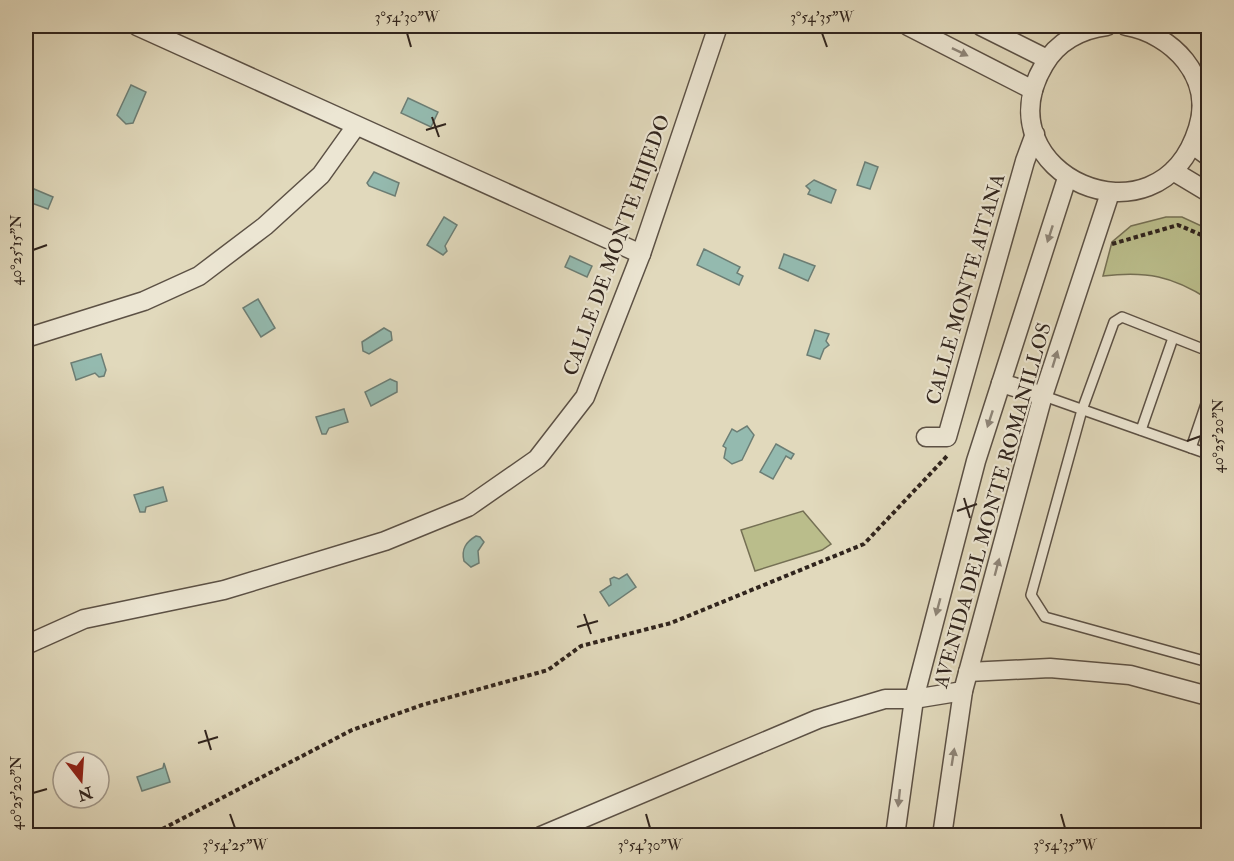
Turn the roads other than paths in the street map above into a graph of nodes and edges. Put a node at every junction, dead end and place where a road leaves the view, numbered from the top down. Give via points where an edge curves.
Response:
1 (137, 26) edge
2 (718, 26) edge
3 (908, 26) edge
4 (981, 26) edge
5 (1107, 26) edge
6 (1126, 26) edge
7 (1147, 27) edge
8 (1068, 33) edge
9 (1047, 59) junction
10 (1203, 79) edge
11 (1033, 90) junction
12 (356, 126) junction
13 (1035, 134) junction
14 (1192, 145) junction
15 (1209, 156) edge
16 (1173, 171) junction
17 (1067, 178) junction
18 (1209, 192) edge
19 (1110, 193) junction
20 (640, 254) junction
21 (26, 338) edge
22 (1173, 338) junction
23 (1209, 351) edge
24 (1001, 383) junction
25 (1044, 396) junction
26 (1209, 398) edge
27 (1082, 410) junction
28 (1141, 430) junction
29 (926, 437) dead end
30 (1191, 448) junction
31 (1209, 454) edge
32 (26, 645) edge
33 (1209, 662) edge
34 (968, 672) junction
35 (963, 691) junction
36 (1209, 696) edge
37 (914, 699) junction
38 (541, 836) edge
39 (895, 836) edge
40 (942, 836) edge

1 - 12 street
2 - 20 street, CALLE DE MONTE HIJEDO
3 -> 11 street
4 - 9 street
5 - 8 street
6 - 7 street
7 - 10 street via 1168,42
8 - 9 street
9 - 11 street
10 - 14 street via 1199,124
11 - 13 street
12 - 20 street
12 - 21 street via 321,175 265,226 199,276 144,302
13 - 17 street via 1053,166
13 - 29 street, CALLE MONTE AITANA via 947,437
14 - 15 street
14 - 16 street
16 - 18 street
16 - 19 street via 1133,192
17 - 19 street via 1088,189
17 -> 24 street, AVENIDA DEL MONTE ROMANILLOS
25 -> 19 street, AVENIDA DEL MONTE ROMANILLOS
20 - 32 street, CALLE DE MONTE HIJEDO via 585,398 537,459 468,507 385,541 224,590 84,619
22 - 23 lane
22 - 27 lane via 1122,316 1114,322
22 - 28 lane
24 - 25 street
24 -> 37 street, AVENIDA DEL MONTE ROMANILLOS via 976,461
25 - 27 lane
34 -> 25 street, AVENIDA DEL MONTE ROMANILLOS
26 - 30 lane
27 - 28 lane
27 - 33 lane via 1031,595 1037,608 1045,617
28 - 30 lane
30 - 31 lane
34 - 35 street, AVENIDA DEL MONTE ROMANILLOS
34 - 36 street via 1050,668 1130,675
35 - 37 street
40 -> 35 street, AVENIDA DEL MONTE ROMANILLOS
37 - 38 street via 885,699 818,719
37 -> 39 street, AVENIDA DEL MONTE ROMANILLOS

